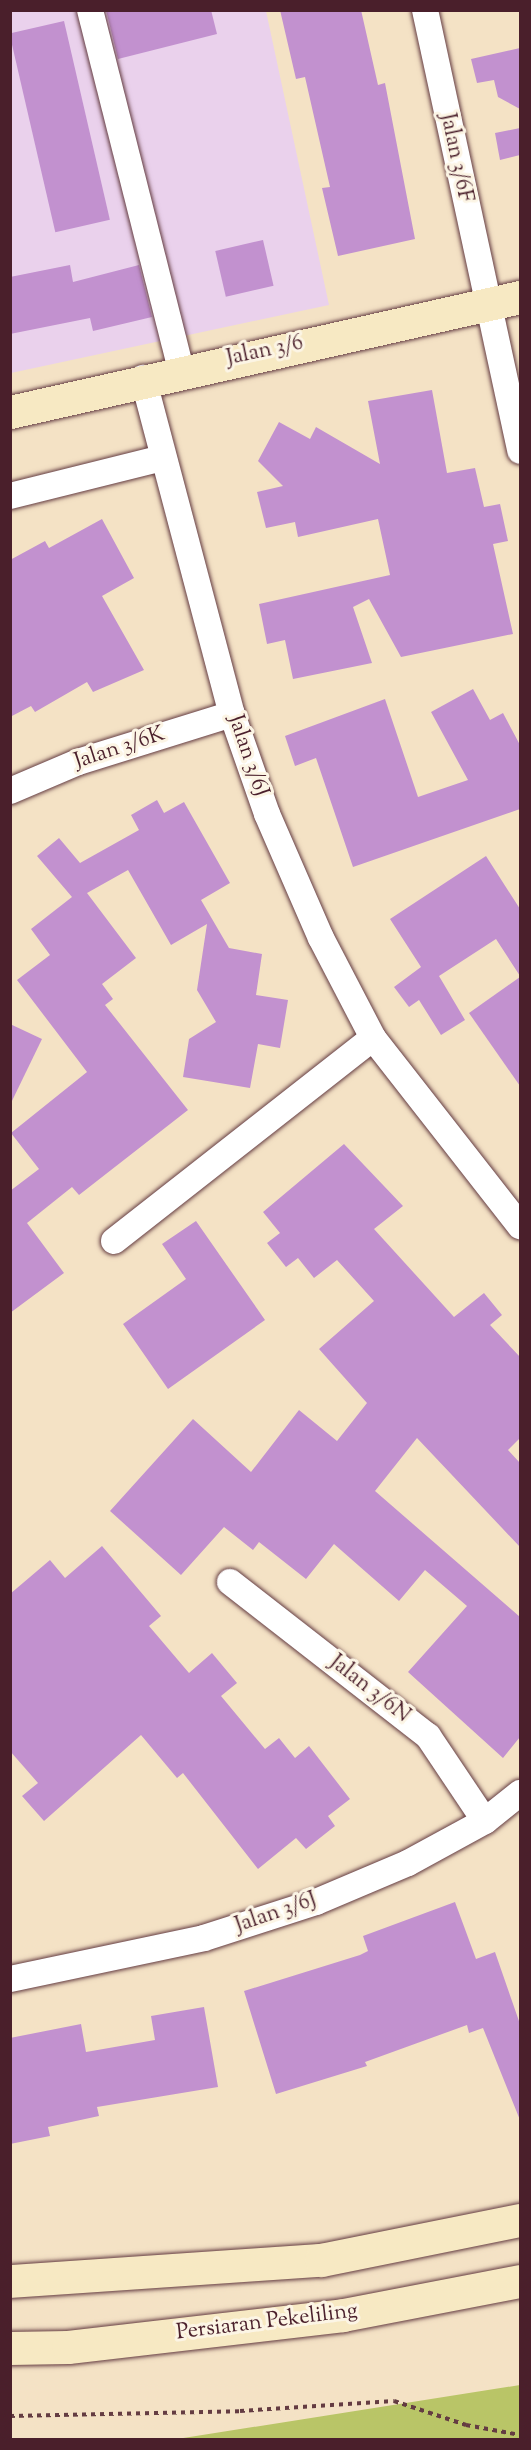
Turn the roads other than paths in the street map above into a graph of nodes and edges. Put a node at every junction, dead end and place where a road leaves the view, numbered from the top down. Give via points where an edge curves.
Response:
1 (90, 10) edge
2 (425, 10) edge
3 (520, 297) edge
4 (486, 305) junction
5 (181, 370) junction
6 (143, 378) junction
7 (10, 412) edge
8 (520, 451) edge
9 (162, 458) junction
10 (10, 496) edge
11 (232, 714) junction
12 (10, 791) edge
13 (373, 1038) junction
14 (520, 1226) edge
15 (114, 1241) dead end
16 (230, 1582) dead end
17 (520, 1793) edge
18 (485, 1821) junction
19 (10, 1979) edge
20 (520, 2220) edge
21 (10, 2274) edge
22 (56, 2280) junction
23 (10, 2281) edge
24 (520, 2281) edge
25 (10, 2348) edge

1 - 5 street
2 - 4 street, Jalan 3/6F
3 - 4 main road, Jalan 3/6
4 - 5 main road, Jalan 3/6
4 - 8 street, Jalan 3/6F
5 - 6 main road, Jalan 3/6
6 - 7 main road, Jalan 3/6
6 - 9 street, Jalan 3/6J
9 - 10 street
9 - 11 street, Jalan 3/6J
11 - 12 street, Jalan 3/6K via 78,762
11 - 13 street, Jalan 3/6J via 267,814
13 - 14 street, Jalan 3/6J
13 - 15 street
16 - 18 street, Jalan 3/6N via 428,1736
17 - 18 street, Jalan 3/6J
18 - 19 street, Jalan 3/6J via 408,1863 316,1902 204,1938
20 - 22 main road via 321,2260
21 - 22 main road
22 - 23 main road
24 - 25 main road, Persiaran Pekeliling via 343,2314 68,2347

